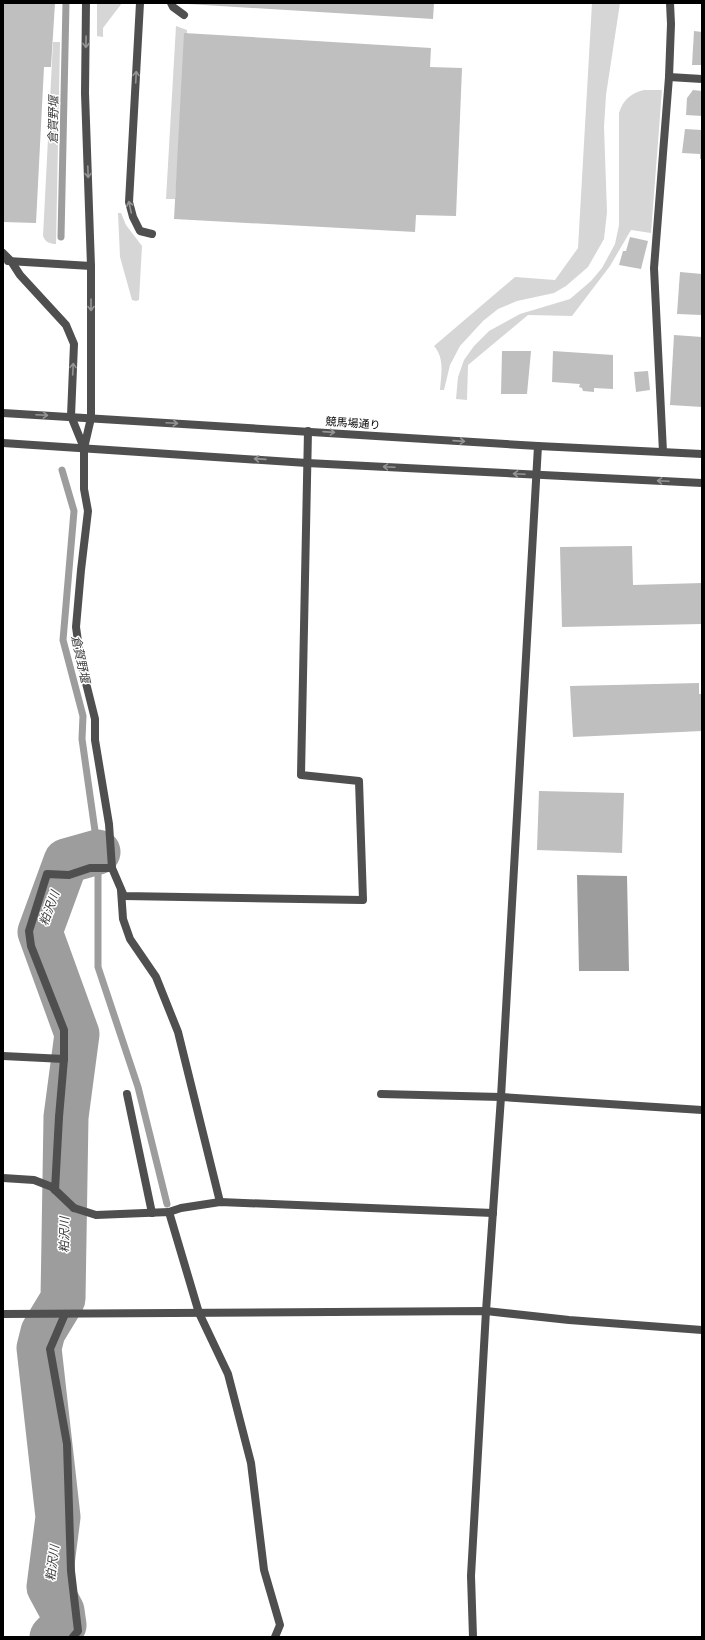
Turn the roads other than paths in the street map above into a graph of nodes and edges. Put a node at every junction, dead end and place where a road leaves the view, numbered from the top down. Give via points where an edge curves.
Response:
1 (86, 3) edge
2 (140, 3) edge
3 (171, 3) edge
4 (670, 3) edge
5 (184, 15) dead end
6 (669, 77) junction
7 (702, 79) edge
8 (152, 234) dead end
9 (3, 252) edge
10 (7, 261) edge
11 (91, 266) junction
12 (3, 413) edge
13 (71, 416) junction
14 (91, 418) junction
15 (308, 431) junction
16 (3, 442) edge
17 (538, 446) junction
18 (84, 448) junction
19 (663, 452) junction
20 (702, 454) edge
21 (306, 462) junction
22 (536, 474) junction
23 (702, 483) edge
24 (112, 868) junction
25 (121, 889) junction
26 (3, 1056) edge
27 (64, 1059) junction
28 (127, 1094) dead end
29 (381, 1094) dead end
30 (501, 1097) junction
31 (702, 1110) edge
32 (3, 1178) edge
33 (55, 1190) junction
34 (220, 1202) junction
35 (169, 1212) junction
36 (152, 1213) junction
37 (493, 1213) junction
38 (486, 1311) junction
39 (199, 1313) junction
40 (3, 1314) edge
41 (65, 1314) junction
42 (702, 1330) edge
43 (73, 1637) edge
44 (275, 1637) edge
45 (473, 1637) edge

1 -> 11 street via 85,93
8 -> 2 street via 140,231 129,202
3 - 5 street
4 - 6 street
6 - 7 street
6 - 19 street via 654,268
9 - 10 street
10 - 11 street
13 -> 10 street via 74,344 66,325
11 -> 14 street
12 -> 13 street, 競馬場通り
13 - 14 street, 競馬場通り
13 - 18 street
14 -> 15 street, 競馬場通り
14 - 18 street
15 -> 17 street, 競馬場通り
15 - 21 street
16 - 18 street
17 - 19 street, 競馬場通り
17 - 22 street
21 -> 18 street
18 - 24 street via 84,489 88,511 76,627 81,663 95,719 95,740 109,824
19 - 20 street, 競馬場通り
22 -> 21 street
21 - 25 street via 301,775 358,781 363,900 124,896
23 -> 22 street
22 - 30 street
24 - 25 street
24 - 27 street via 90,868 69,875 47,874 29,931 31,946 64,1030
25 - 34 street via 123,919 130,939 156,977 178,1032
26 - 27 street
27 - 33 street
28 - 36 street
29 - 30 street
30 - 31 street
30 - 37 street
32 - 33 street via 34,1180
33 - 36 street via 74,1208 96,1215
34 - 35 street
34 - 37 street
35 - 36 street
35 - 39 street
37 - 38 street
38 - 39 street
38 - 42 street
38 - 45 street via 471,1576
39 - 41 street
39 - 44 street via 228,1374 251,1463 264,1570 280,1625
40 - 41 street
41 - 43 street via 50,1349 67,1444 71,1571 78,1631

